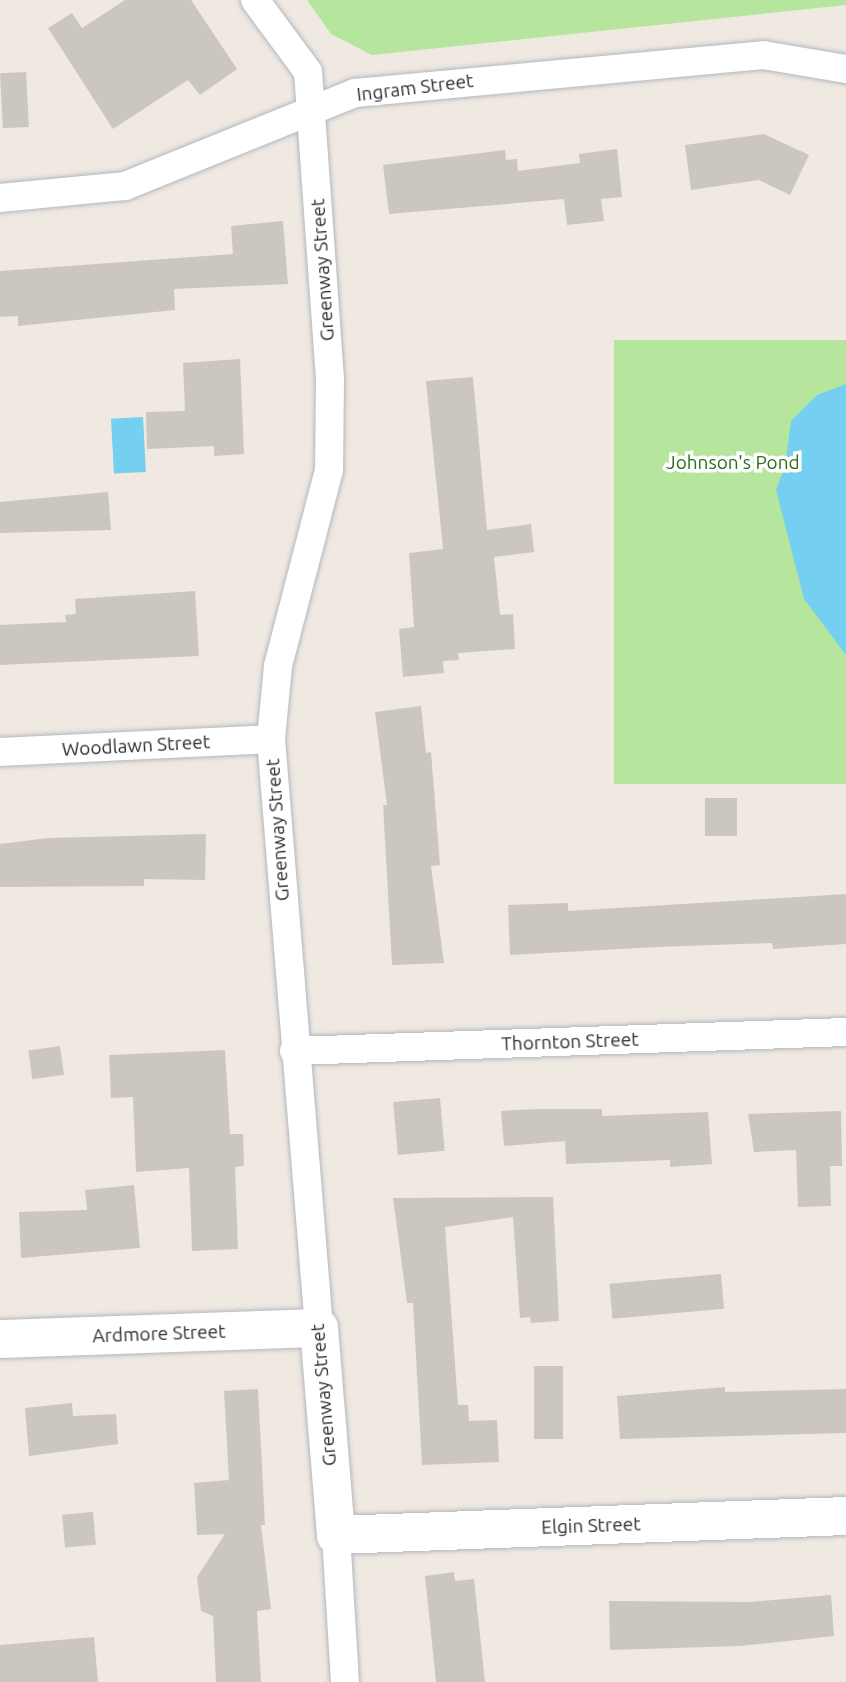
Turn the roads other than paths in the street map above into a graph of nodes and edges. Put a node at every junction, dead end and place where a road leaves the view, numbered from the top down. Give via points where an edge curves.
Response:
1 (255, 0) edge
2 (846, 69) edge
3 (313, 110) junction
4 (0, 198) edge
5 (271, 739) junction
6 (0, 752) edge
7 (846, 1032) edge
8 (294, 1051) junction
9 (319, 1328) junction
10 (0, 1339) edge
11 (846, 1516) edge
12 (336, 1535) junction
13 (345, 1682) edge

1 - 3 street, Greenway Street via 308,72
2 - 3 street, Ingram Street via 763,55 355,93
3 - 4 street, Ingram Street via 125,186
3 - 5 street, Greenway Street via 330,379 330,470 278,666
5 - 6 street, Woodlawn Street
5 - 8 street, Greenway Street
7 - 8 street, Thornton Street
8 - 9 street, Greenway Street
9 - 10 main road, Ardmore Street
9 - 12 main road, Greenway Street
11 - 12 main road, Elgin Street
12 - 13 street, Greenway Street

